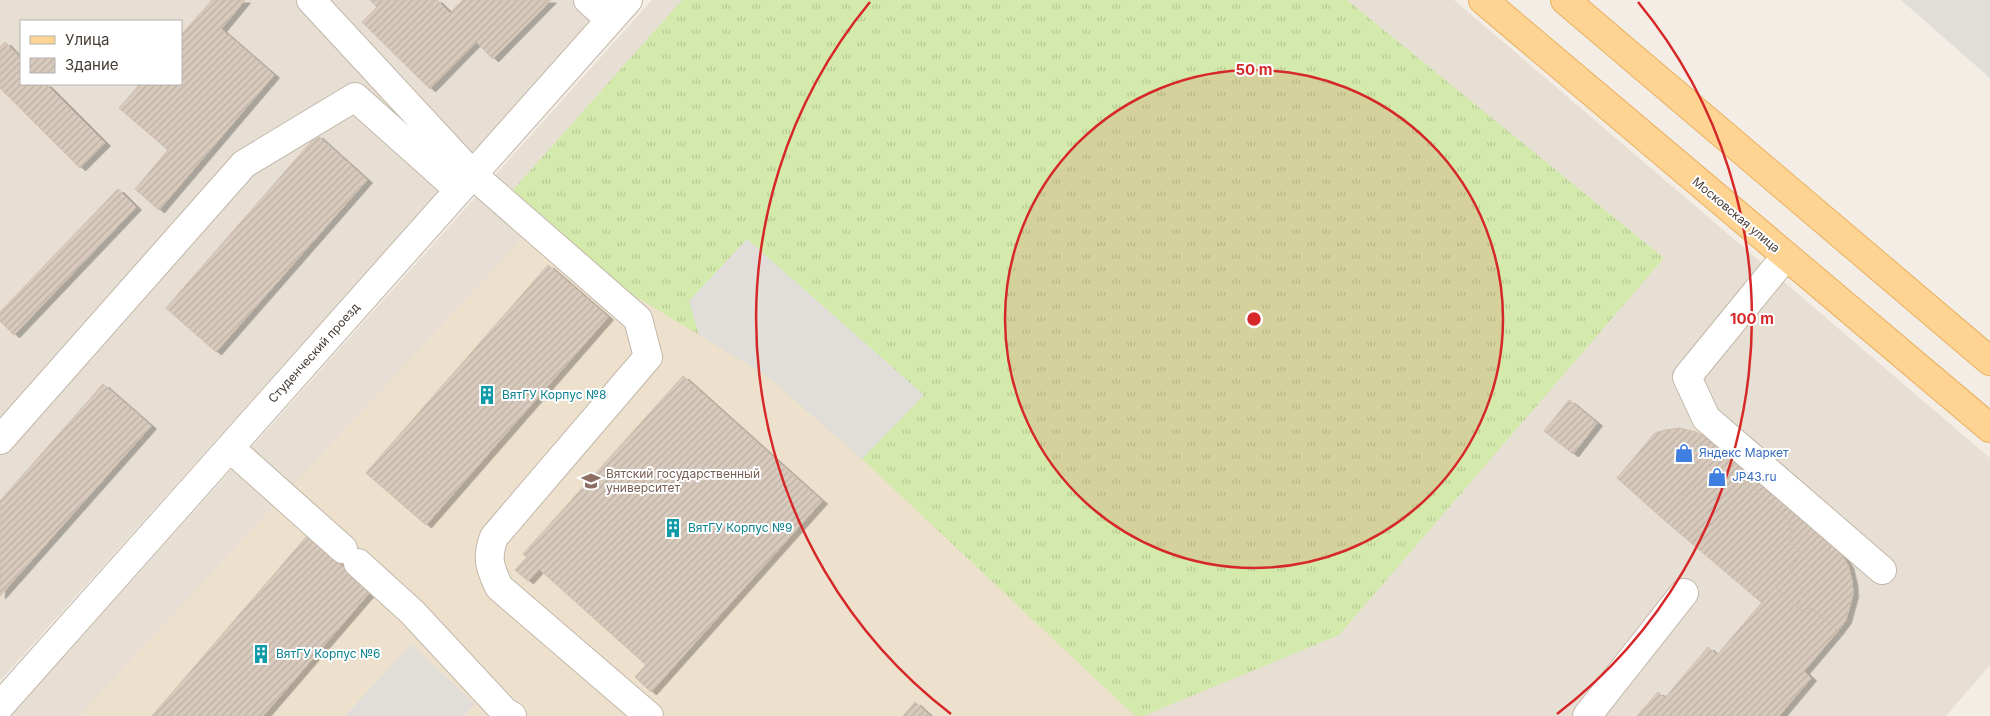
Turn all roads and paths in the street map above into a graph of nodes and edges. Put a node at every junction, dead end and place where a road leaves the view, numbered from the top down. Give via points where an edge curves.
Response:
1 (310, 0) edge
2 (588, 0) edge
3 (628, 0) edge
4 (1483, 0) edge
5 (1565, 0) edge
6 (610, 20) junction
7 (466, 182) junction
8 (1786, 257) junction
9 (1990, 361) edge
10 (1990, 428) edge
11 (0, 440) edge
12 (230, 448) junction
13 (1882, 570) dead end
14 (1684, 593) dead end
15 (0, 706) edge
16 (512, 716) edge
17 (649, 716) edge
18 (1587, 716) edge

1 - 7 street
2 - 6 street
3 - 6 street, Студенческий проезд
4 - 8 main road, Московская улица
5 - 9 main road
6 - 7 street, Студенческий проезд
7 - 11 street via 355,97 244,164
7 - 12 street, Студенческий проезд
7 - 17 street via 638,319 648,357 494,537 489,550 490,569 499,587
8 - 10 main road, Московская улица
8 - 13 street via 1687,377 1706,418
12 - 15 street, Студенческий проезд
12 - 16 street via 412,612
14 - 18 street

